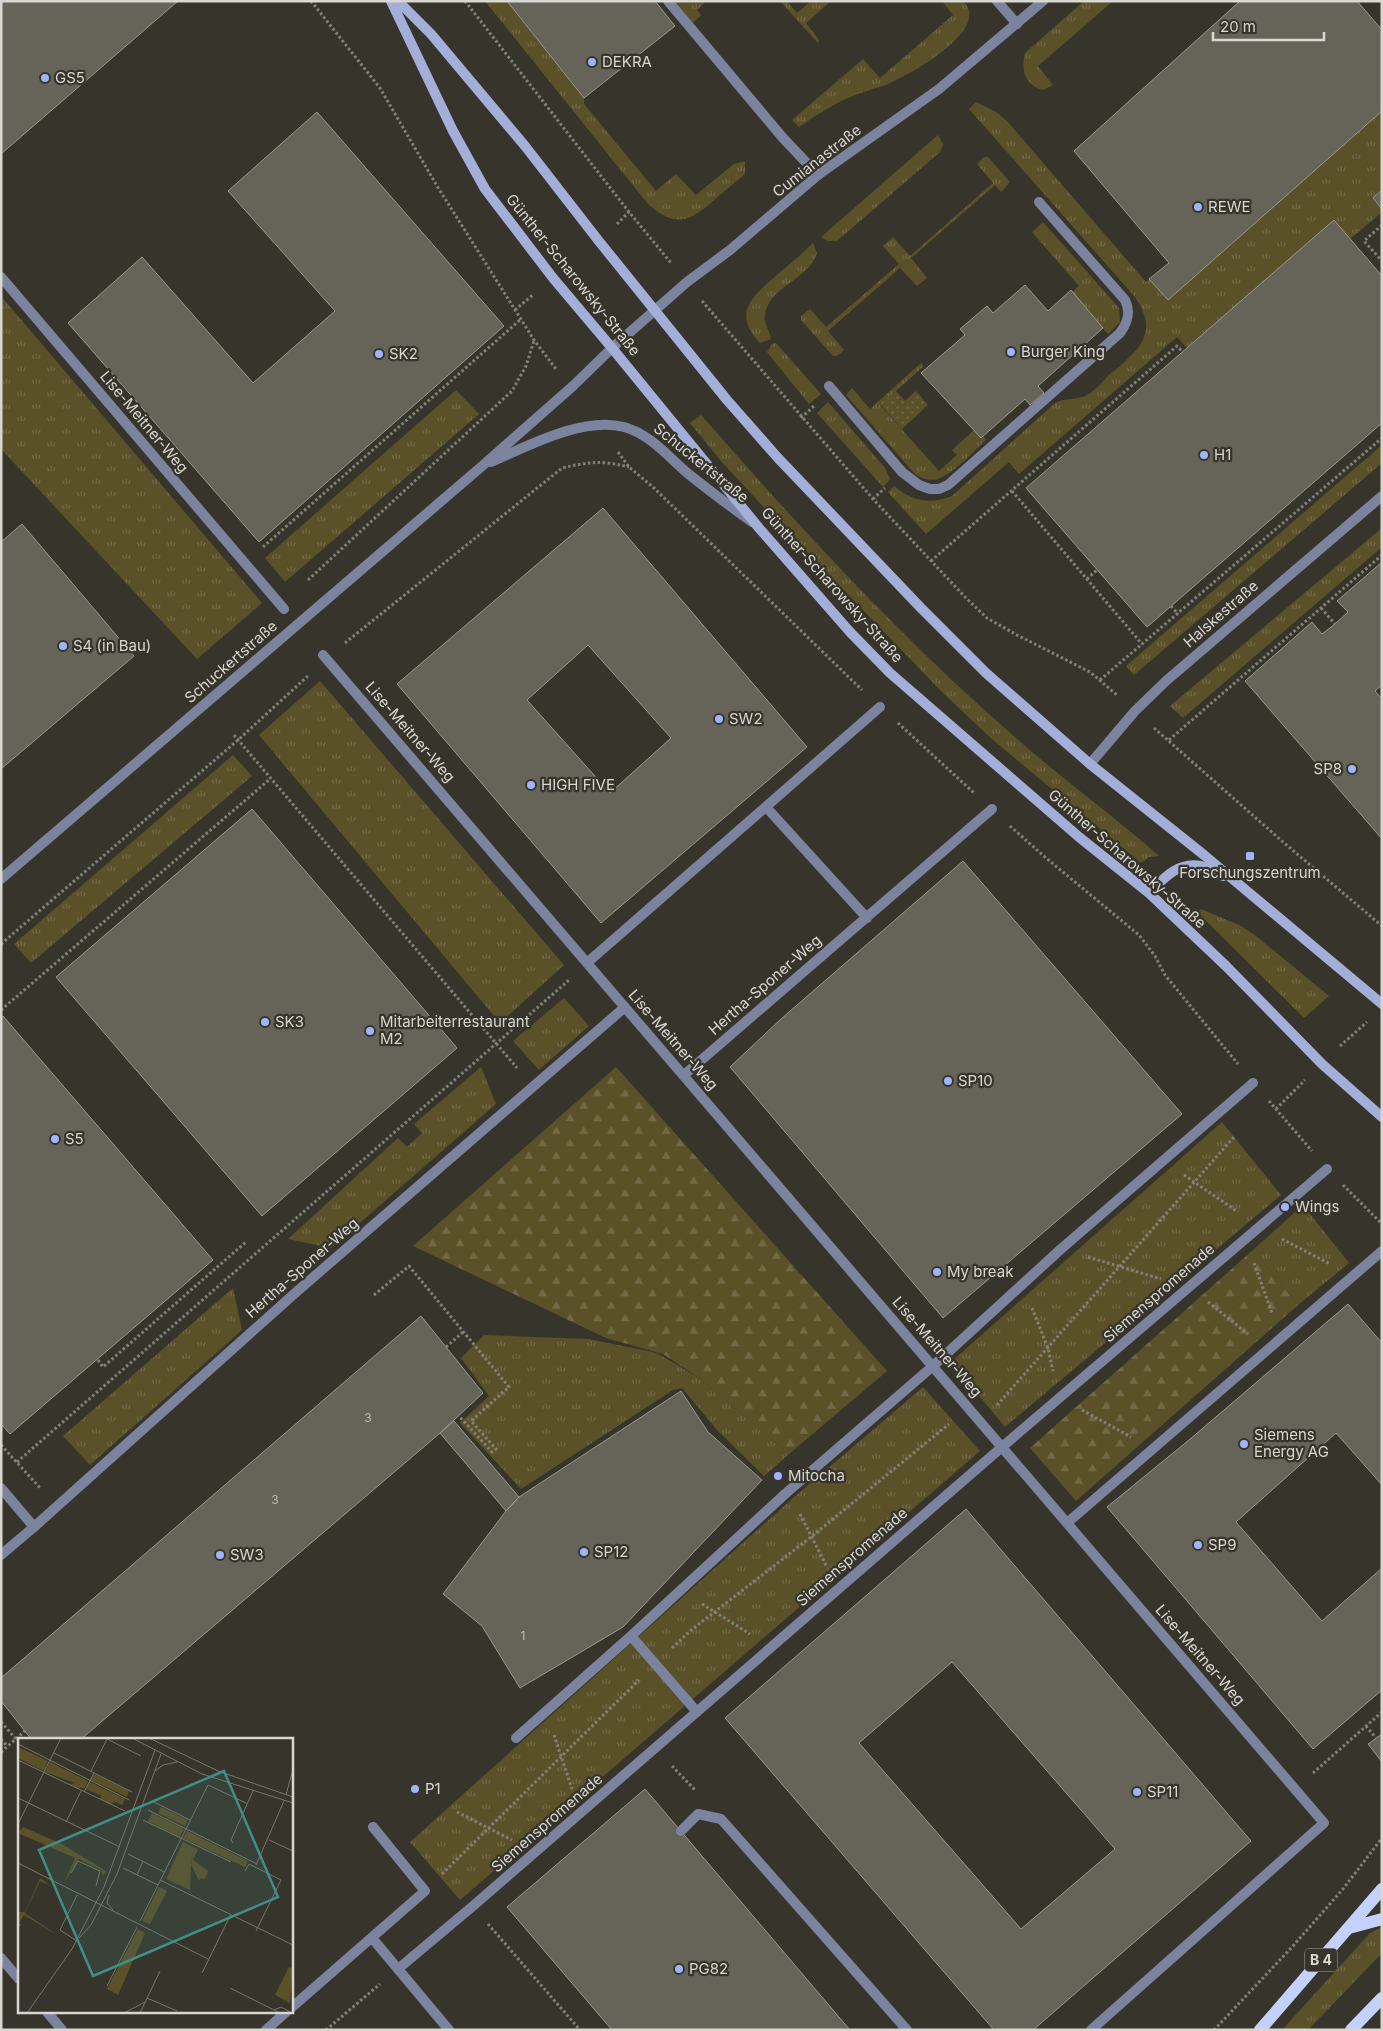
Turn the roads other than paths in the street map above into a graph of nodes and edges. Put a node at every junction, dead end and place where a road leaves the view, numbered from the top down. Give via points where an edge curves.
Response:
1 (391, 1) edge
2 (398, 1) edge
3 (668, 1) edge
4 (997, 1) edge
5 (1043, 1) edge
6 (1017, 24) junction
7 (818, 175) junction
8 (1039, 202) dead end
9 (1, 277) edge
10 (654, 311) junction
11 (612, 348) junction
12 (829, 386) dead end
13 (481, 467) junction
14 (1382, 496) edge
15 (759, 528) junction
16 (284, 609) dead end
17 (325, 656) road end
18 (880, 707) dead end
19 (1090, 764) junction
20 (766, 807) junction
21 (992, 809) dead end
22 (1, 879) edge
23 (1236, 881) junction
24 (1149, 893) junction
25 (867, 918) junction
26 (588, 962) junction
27 (1382, 1004) edge
28 (625, 1007) junction
29 (684, 1075) junction
30 (1253, 1082) dead end
31 (1382, 1117) edge
32 (1327, 1169) dead end
33 (1382, 1250) edge
34 (933, 1366) junction
35 (1002, 1447) junction
36 (1, 1488) edge
37 (1068, 1524) junction
38 (34, 1526) junction
39 (1, 1555) edge
40 (631, 1636) junction
41 (697, 1712) junction
42 (516, 1738) dead end
43 (373, 1827) dead end
44 (681, 1831) dead end
45 (1382, 1889) edge
46 (1382, 1919) edge
47 (1349, 1928) junction
48 (372, 1938) junction
49 (1, 1958) edge
50 (398, 1969) junction
51 (18, 1978) edge
52 (1382, 1998) edge
53 (292, 2007) edge
54 (49, 2014) edge
55 (284, 2014) edge
56 (62, 2030) edge
57 (266, 2030) edge
58 (449, 2030) edge
59 (908, 2030) edge
60 (1091, 2030) edge
61 (1260, 2030) edge
62 (1351, 2030) edge

1 - 11 street, Günther-Scharowsky-Straße via 453,131 485,188 542,265
2 - 10 street via 431,34 525,146
3 - 7 street
4 - 6 street
5 - 6 street, Cumianastraße
6 - 7 street, Cumianastraße via 939,89
7 - 10 street, Cumianastraße
8 - 12 street via 1125,300 1128,320 1120,334 963,472 939,489 930,489 910,479
9 - 16 street, Lise-Meitner-Weg
10 - 11 street, Cumianastraße
10 - 19 street via 778,458 921,608 986,673
11 - 13 street, Schuckertstraße
11 - 15 street, Günther-Scharowsky-Straße
13 - 15 street, Schuckertstraße via 555,433 607,424 625,427 642,434 689,475
13 - 22 street, Schuckertstraße
14 - 19 street, Halskestraße via 1166,681 1135,711
15 - 24 street, Günther-Scharowsky-Straße via 890,673 1079,837
17 - 26 street, Lise-Meitner-Weg
18 - 20 street
19 - 23 street
20 - 25 street
20 - 26 street
21 - 25 street, Hertha-Sponer-Weg
23 - 24 street via 1200,866 1186,866 1175,869
23 - 27 street
24 - 31 street, Günther-Scharowsky-Straße via 1322,1064
25 - 29 street, Hertha-Sponer-Weg
26 - 28 street, Lise-Meitner-Weg
28 - 29 street, Lise-Meitner-Weg
28 - 38 street, Hertha-Sponer-Weg via 294,1294
29 - 34 street, Lise-Meitner-Weg
30 - 34 street via 1061,1249
32 - 35 street, Siemenspromenade
33 - 37 street
34 - 35 street, Lise-Meitner-Weg
34 - 40 street
35 - 37 street, Lise-Meitner-Weg
35 - 41 street, Siemenspromenade
36 - 38 street
37 - 60 street, Lise-Meitner-Weg via 1324,1822
38 - 39 street, Hertha-Sponer-Weg
40 - 41 street
40 - 42 street
41 - 50 street, Siemenspromenade
43 - 48 street via 425,1891
44 - 59 street via 698,1814 721,1818
45 - 47 main road, B 4
46 - 47 main road
47 - 61 main road, B 4
48 - 50 street
48 - 53 street
49 - 51 street
50 - 58 street
52 - 62 main road
54 - 56 street
55 - 57 street

